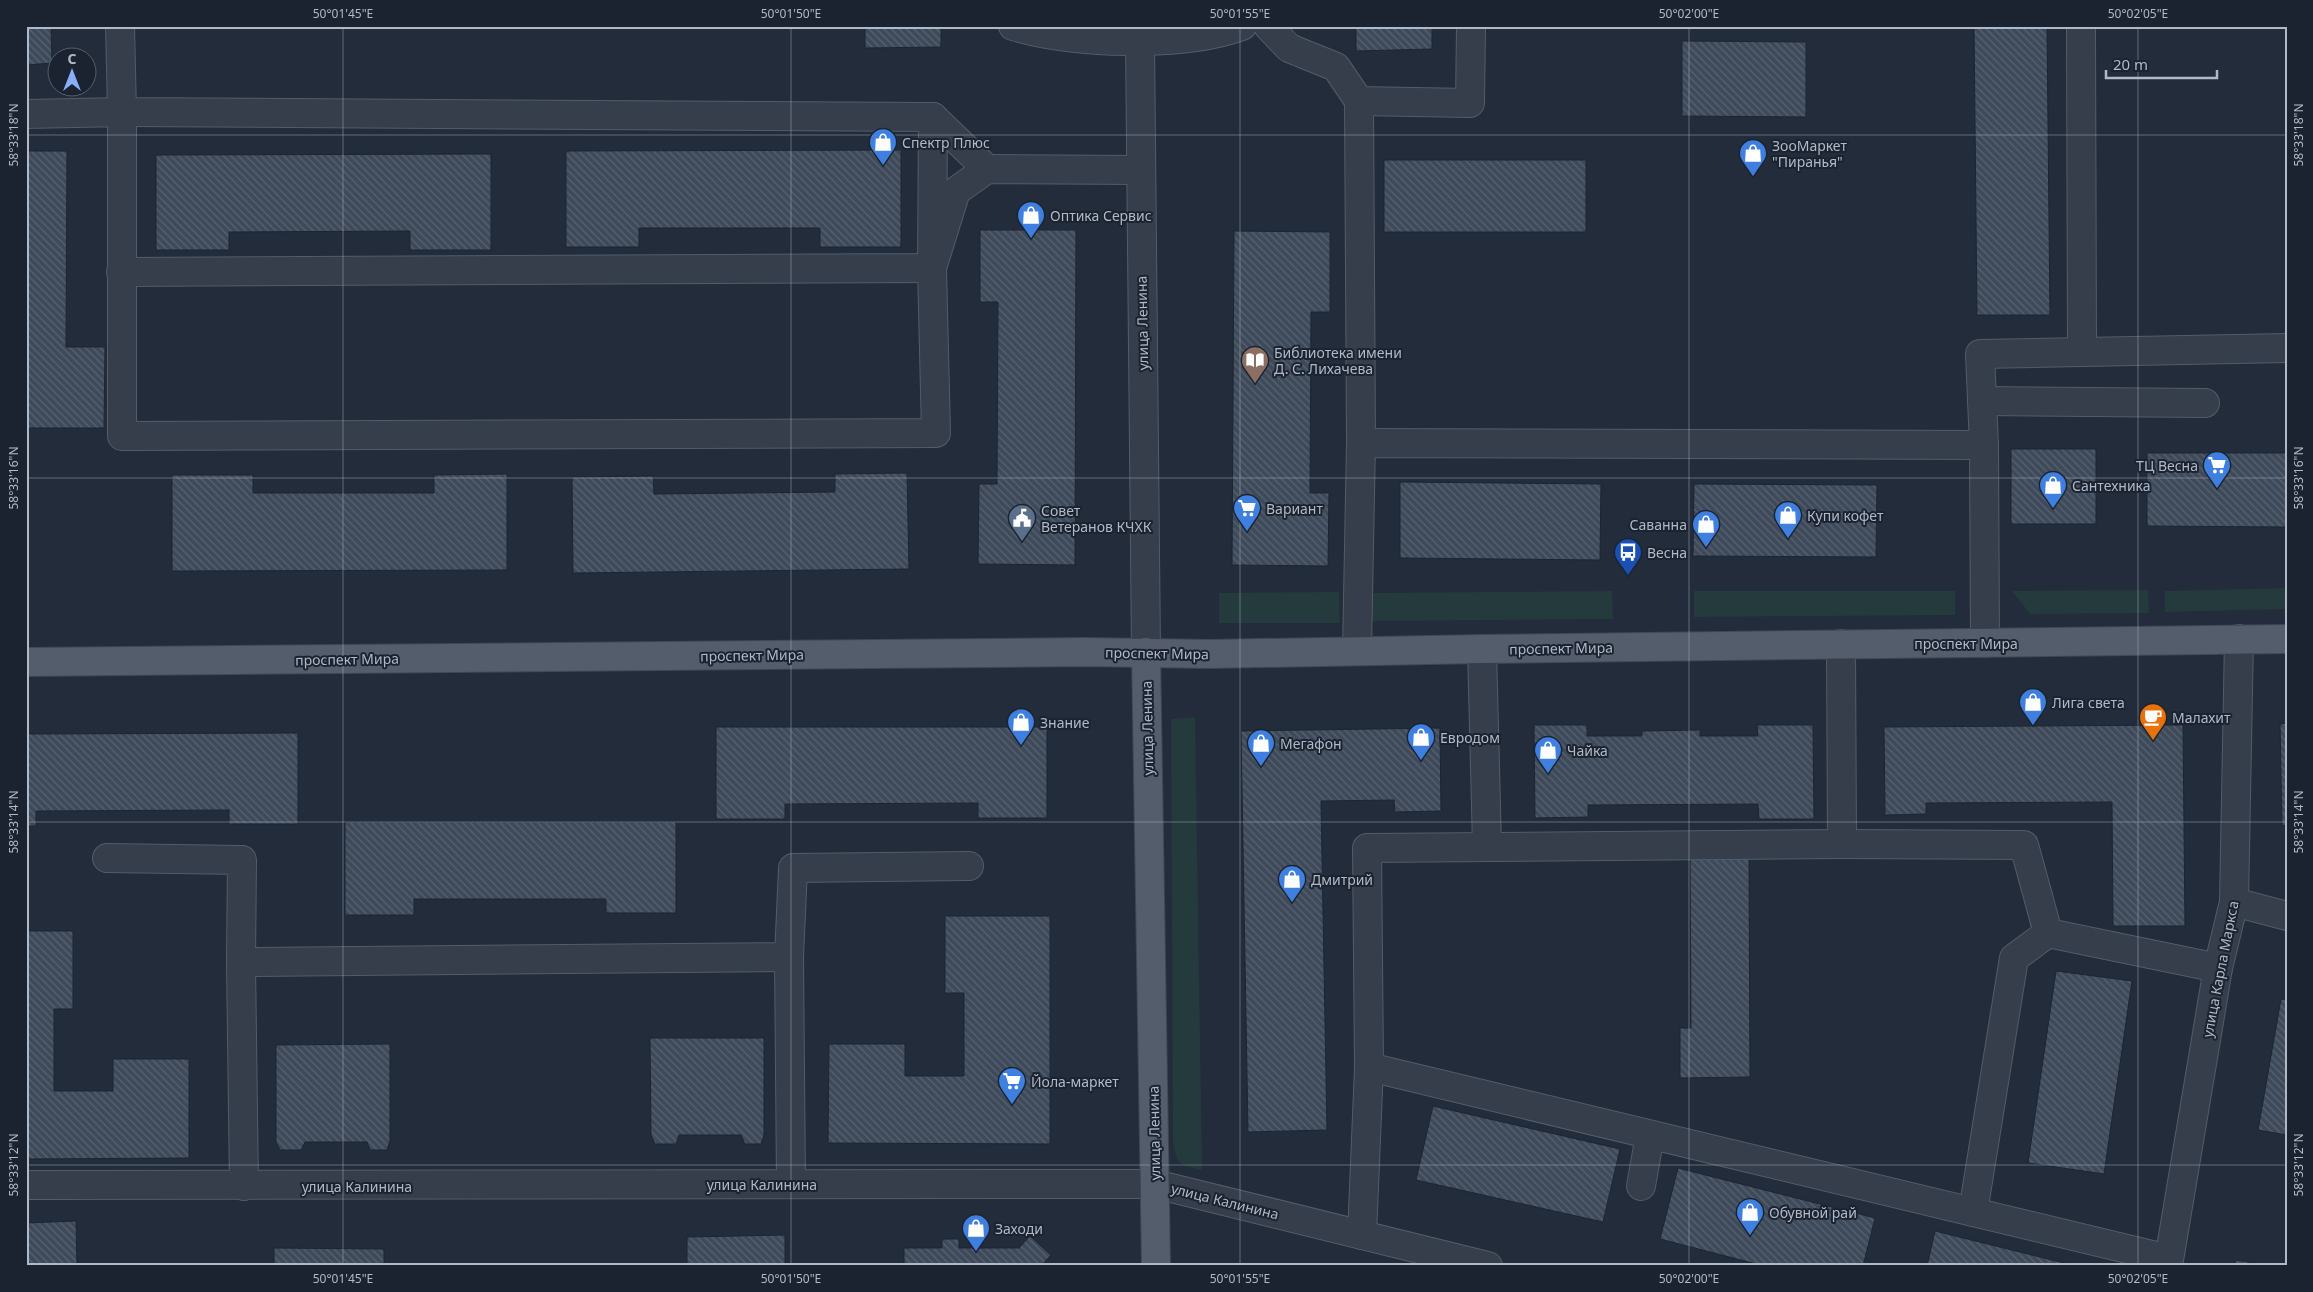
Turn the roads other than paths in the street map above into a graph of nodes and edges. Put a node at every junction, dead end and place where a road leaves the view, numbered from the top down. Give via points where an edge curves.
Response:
1 (120, 26) edge
2 (1013, 26) edge
3 (1242, 26) edge
4 (1268, 26) edge
5 (1471, 26) edge
6 (2081, 26) edge
7 (1140, 41) junction
8 (1359, 101) junction
9 (122, 112) junction
10 (26, 114) edge
11 (932, 117) junction
12 (988, 169) junction
13 (1140, 170) junction
14 (932, 268) junction
15 (121, 272) junction
16 (2287, 348) edge
17 (2082, 352) junction
18 (1982, 401) junction
19 (2205, 402) dead end
20 (1361, 443) junction
21 (1984, 445) junction
22 (2239, 639) junction
23 (2287, 639) edge
24 (1985, 643) junction
25 (1841, 644) junction
26 (1482, 649) junction
27 (1356, 650) junction
28 (1146, 652) junction
29 (26, 662) edge
30 (1842, 844) junction
31 (1487, 846) junction
32 (107, 858) dead end
33 (969, 866) dead end
34 (2234, 902) junction
35 (2287, 916) edge
36 (2048, 932) junction
37 (789, 957) junction
38 (242, 962) junction
39 (2218, 968) junction
40 (1369, 1067) junction
41 (1650, 1135) junction
42 (791, 1184) junction
43 (1155, 1184) junction
44 (26, 1185) edge
45 (244, 1186) junction
46 (1641, 1186) dead end
47 (1973, 1212) junction
48 (1362, 1235) junction
49 (2169, 1262) edge
50 (1156, 1266) edge
51 (1488, 1266) edge

1 - 9 street
2 - 7 street via 1078,38
3 - 7 street via 1208,35
4 - 8 street via 1289,48 1336,67
5 - 8 street via 1470,103
6 - 17 street
7 - 13 street, улица Ленина
8 - 20 street
9 - 10 street
9 - 11 street
9 - 15 street
11 - 12 street
11 - 14 street
12 - 13 street
12 - 14 street via 956,191
13 - 28 street, улица Ленина
14 - 15 street
14 - 15 street via 936,433 122,436
16 - 17 street
17 - 18 street via 1980,354
18 - 19 street
18 - 21 street
20 - 21 street
20 - 27 street
21 - 24 street
22 - 23 main road, проспект Мира
22 - 24 main road, проспект Мира
22 - 34 street, улица Карла Маркса
24 - 25 main road, проспект Мира
25 - 26 main road, проспект Мира
25 - 30 street
26 - 27 main road, проспект Мира
26 - 31 street
27 - 28 main road, проспект Мира via 1210,654
28 - 29 main road, проспект Мира
28 - 43 main road, улица Ленина
30 - 31 street
30 - 36 street via 2024,845
31 - 40 street via 1367,848
32 - 38 street via 242,860
33 - 37 street via 792,868
34 - 35 street
34 - 39 street, улица Карла Маркса
36 - 39 street
36 - 47 street via 2014,958
37 - 38 street
37 - 42 street
38 - 45 street
39 - 49 street, улица Карла Маркса
40 - 41 street
40 - 48 street
41 - 46 street
41 - 47 street
42 - 43 street, улица Калинина
42 - 45 street, улица Калинина
43 - 48 street, улица Калинина
43 - 50 main road, улица Ленина
44 - 45 street, улица Калинина
47 - 49 street
48 - 51 street, улица Калинина

